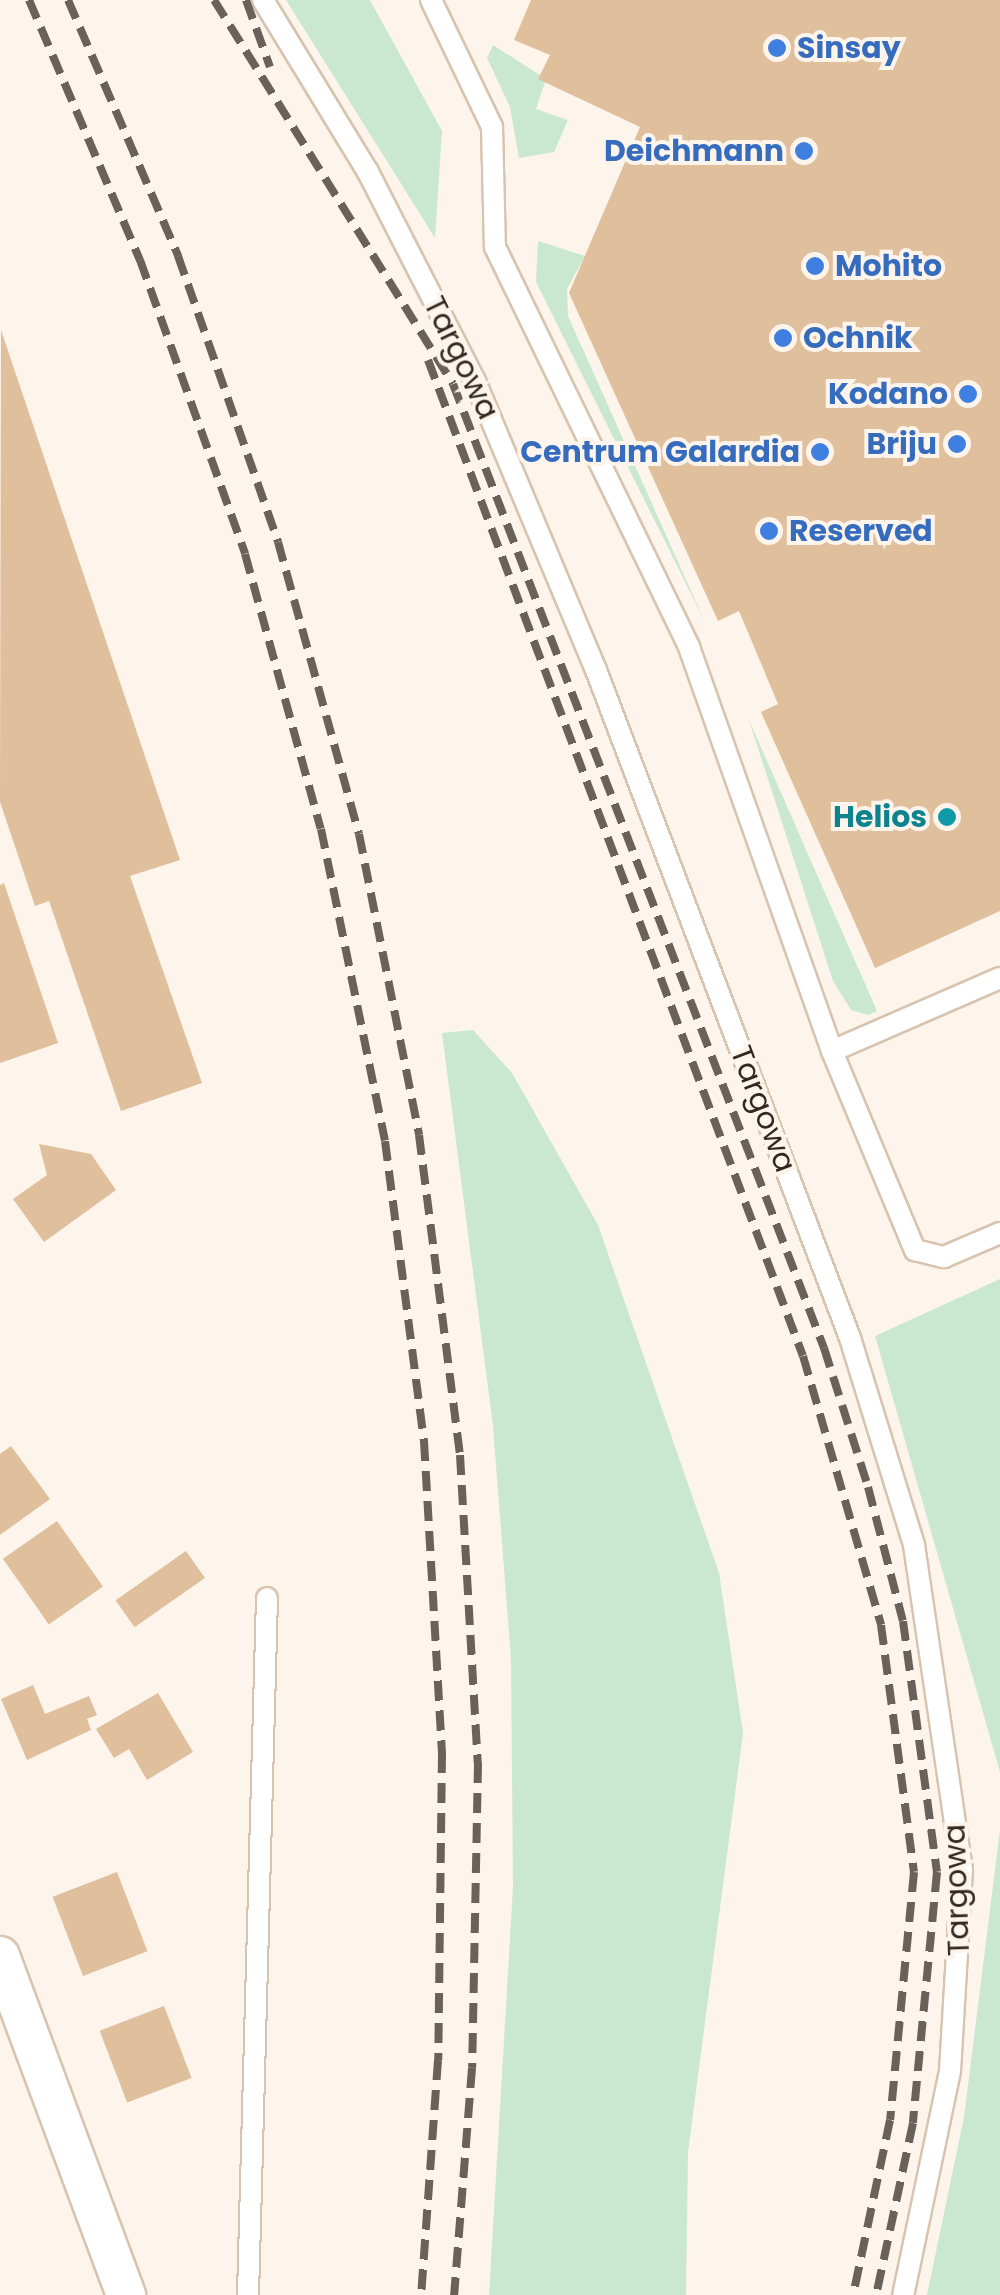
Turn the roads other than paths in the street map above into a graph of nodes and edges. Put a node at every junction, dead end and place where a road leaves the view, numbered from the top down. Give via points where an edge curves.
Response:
1 (262, 0) edge
2 (432, 0) edge
3 (1000, 978) edge
4 (832, 1051) junction
5 (1000, 1233) edge
6 (267, 1598) dead end
7 (0, 1956) edge
8 (126, 2295) edge
9 (248, 2295) edge
10 (903, 2295) edge

1 - 10 lane, Targowa via 368,172 475,380 596,670 850,1338 914,1545 962,1869 950,2071
2 - 4 lane via 492,127 494,248 688,647
3 - 4 lane
4 - 5 lane via 916,1250 944,1257
6 - 9 lane
7 - 8 street

